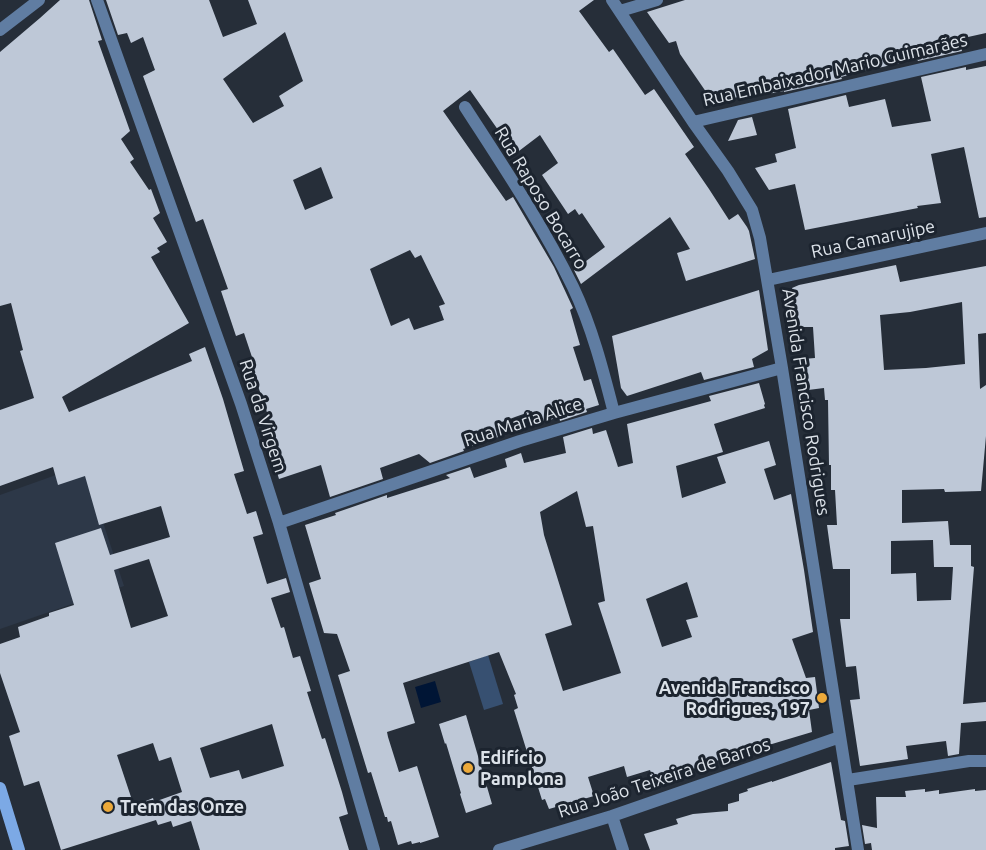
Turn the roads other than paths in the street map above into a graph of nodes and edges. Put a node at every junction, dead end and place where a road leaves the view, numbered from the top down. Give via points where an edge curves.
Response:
1 (39, 0) edge
2 (97, 0) edge
3 (612, 0) edge
4 (657, 0) edge
5 (620, 11) junction
6 (0, 30) edge
7 (986, 54) edge
8 (465, 107) dead end
9 (693, 122) junction
10 (986, 234) edge
11 (768, 280) junction
12 (782, 368) junction
13 (614, 413) junction
14 (279, 523) junction
15 (840, 737) junction
16 (986, 761) edge
17 (848, 780) junction
18 (0, 788) edge
19 (612, 816) junction
20 (20, 850) edge
21 (374, 850) edge
22 (499, 850) edge
23 (623, 850) edge
24 (858, 850) edge

1 - 6 street
2 - 14 street, Rua da Virgem
3 - 5 street, Avenida Francisco Rodrigues
4 - 5 street
5 - 9 street, Avenida Francisco Rodrigues
7 - 9 street, Rua Embaixador Mario Guimarães
8 - 13 street, Rua Raposo Bocarro via 532,211 574,289 597,350
9 - 11 street, Avenida Francisco Rodrigues via 752,210
10 - 11 street, Rua Camarujipe
11 - 12 street, Avenida Francisco Rodrigues
12 - 13 street, Rua Maria Alice
12 - 15 street, Avenida Francisco Rodrigues
13 - 14 street, Rua Maria Alice
14 - 21 street, Rua da Virgem
15 - 17 street, Avenida Francisco Rodrigues
15 - 19 street, Rua João Teixeira de Barros
16 - 17 street
17 - 24 street, Avenida Francisco Rodrigues
18 - 20 main road
19 - 22 street, Rua João Teixeira de Barros
19 - 23 street

